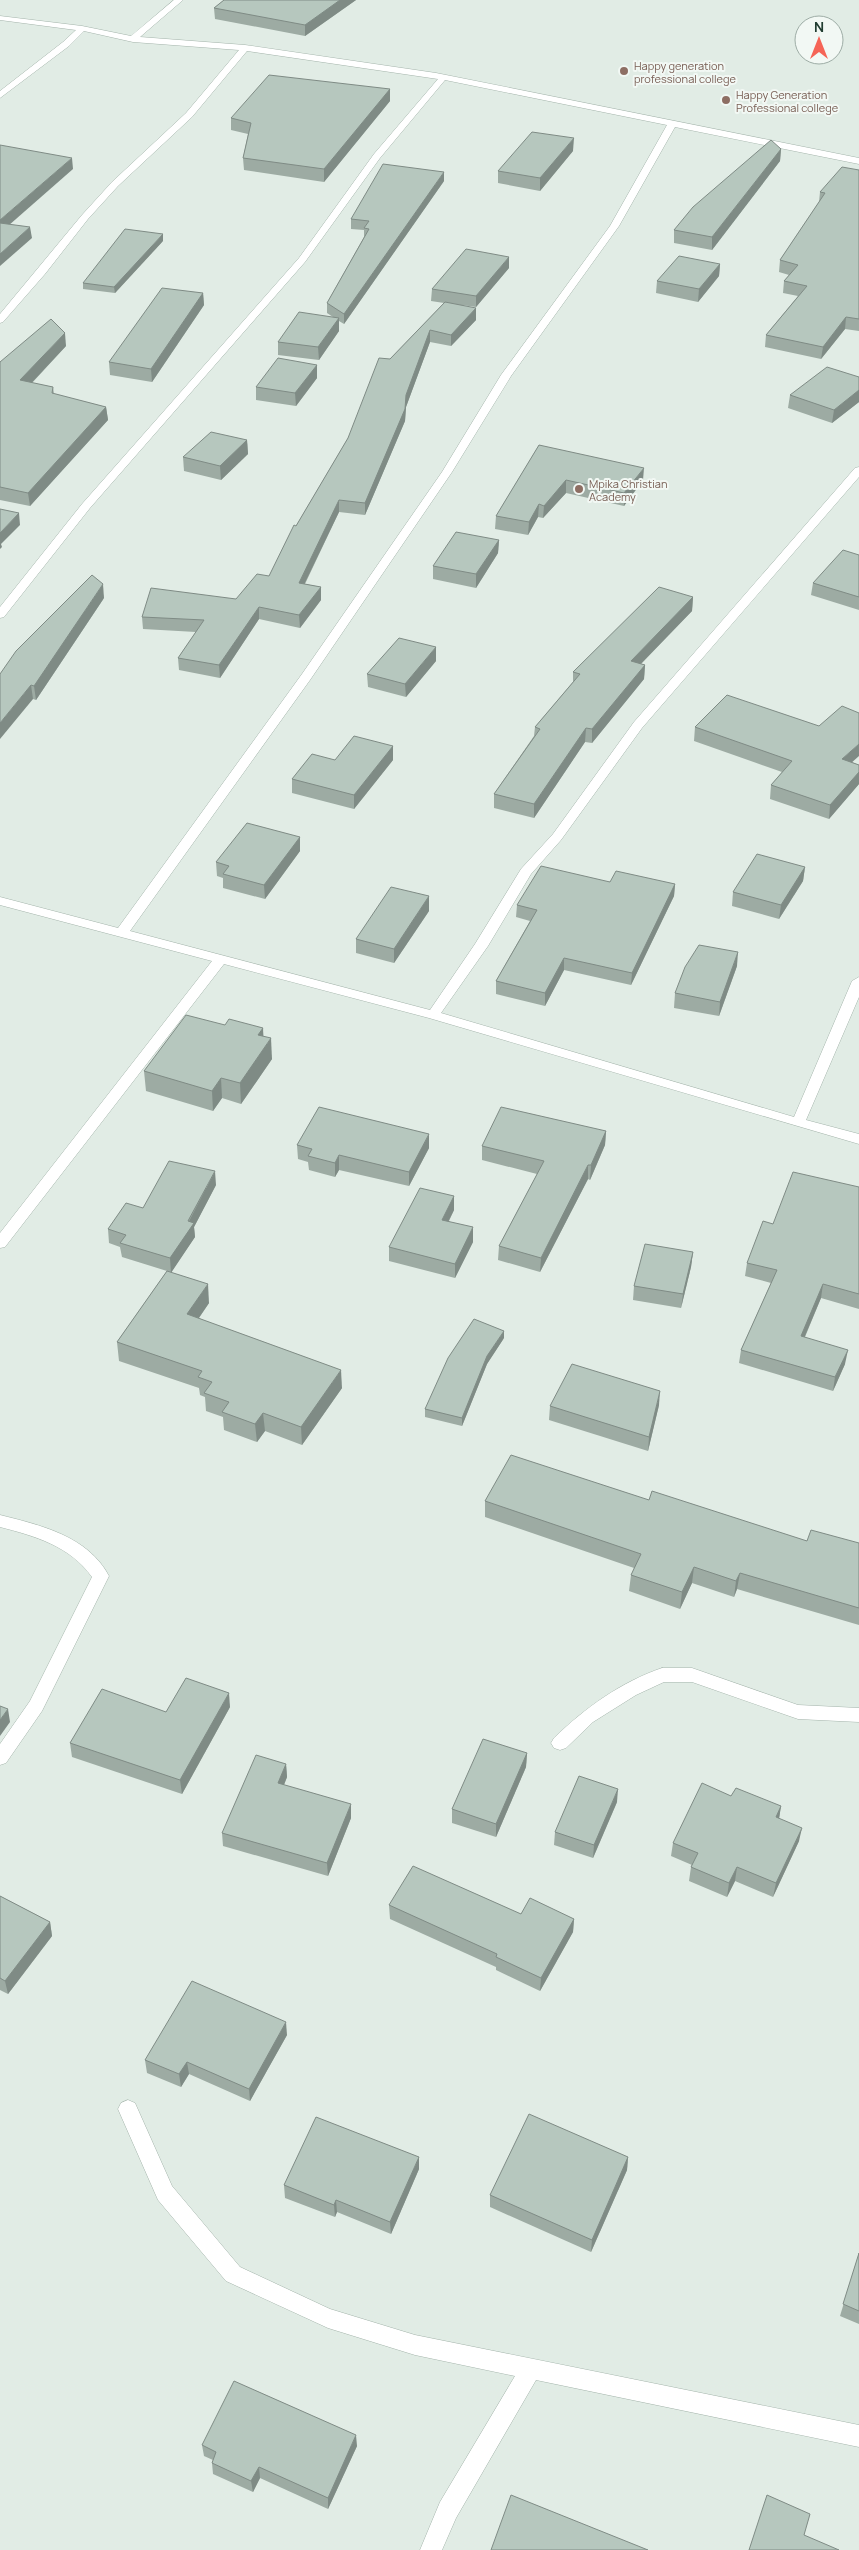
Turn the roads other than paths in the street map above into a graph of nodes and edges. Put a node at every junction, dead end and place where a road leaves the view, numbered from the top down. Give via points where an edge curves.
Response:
1 (179, 0) edge
2 (0, 18) edge
3 (82, 28) junction
4 (134, 39) junction
5 (245, 48) junction
6 (443, 78) junction
7 (0, 95) edge
8 (672, 124) junction
9 (859, 161) edge
10 (0, 320) edge
11 (859, 470) edge
12 (0, 614) edge
13 (0, 900) edge
14 (122, 932) junction
15 (220, 959) junction
16 (859, 981) edge
17 (433, 1015) junction
18 (798, 1124) junction
19 (859, 1139) edge
20 (0, 1243) edge
21 (0, 1521) edge
22 (859, 1715) edge
23 (560, 1743) dead end
24 (0, 1758) edge
25 (128, 2109) dead end
26 (530, 2370) junction
27 (859, 2436) edge
28 (431, 2550) edge

1 - 4 street
2 - 3 street
3 - 4 street
3 - 7 street
4 - 5 street
5 - 6 street
5 - 10 street via 190,115 115,184 85,217
6 - 8 street
6 - 12 street via 377,156 302,260 86,506
8 - 9 street
8 - 14 street via 614,226 506,375 447,472 306,677
11 - 17 street via 638,725 557,837 526,872 481,946
13 - 14 street
14 - 15 street
15 - 17 street
15 - 20 street
16 - 18 street
17 - 18 street
18 - 19 street
21 - 24 street via 30,1528 64,1542 92,1560 102,1576 36,1706
22 - 23 street via 798,1712 692,1675 662,1675 630,1690 587,1717
25 - 26 street via 165,2193 233,2274 328,2318 415,2346
26 - 27 street
26 - 28 street via 448,2510

